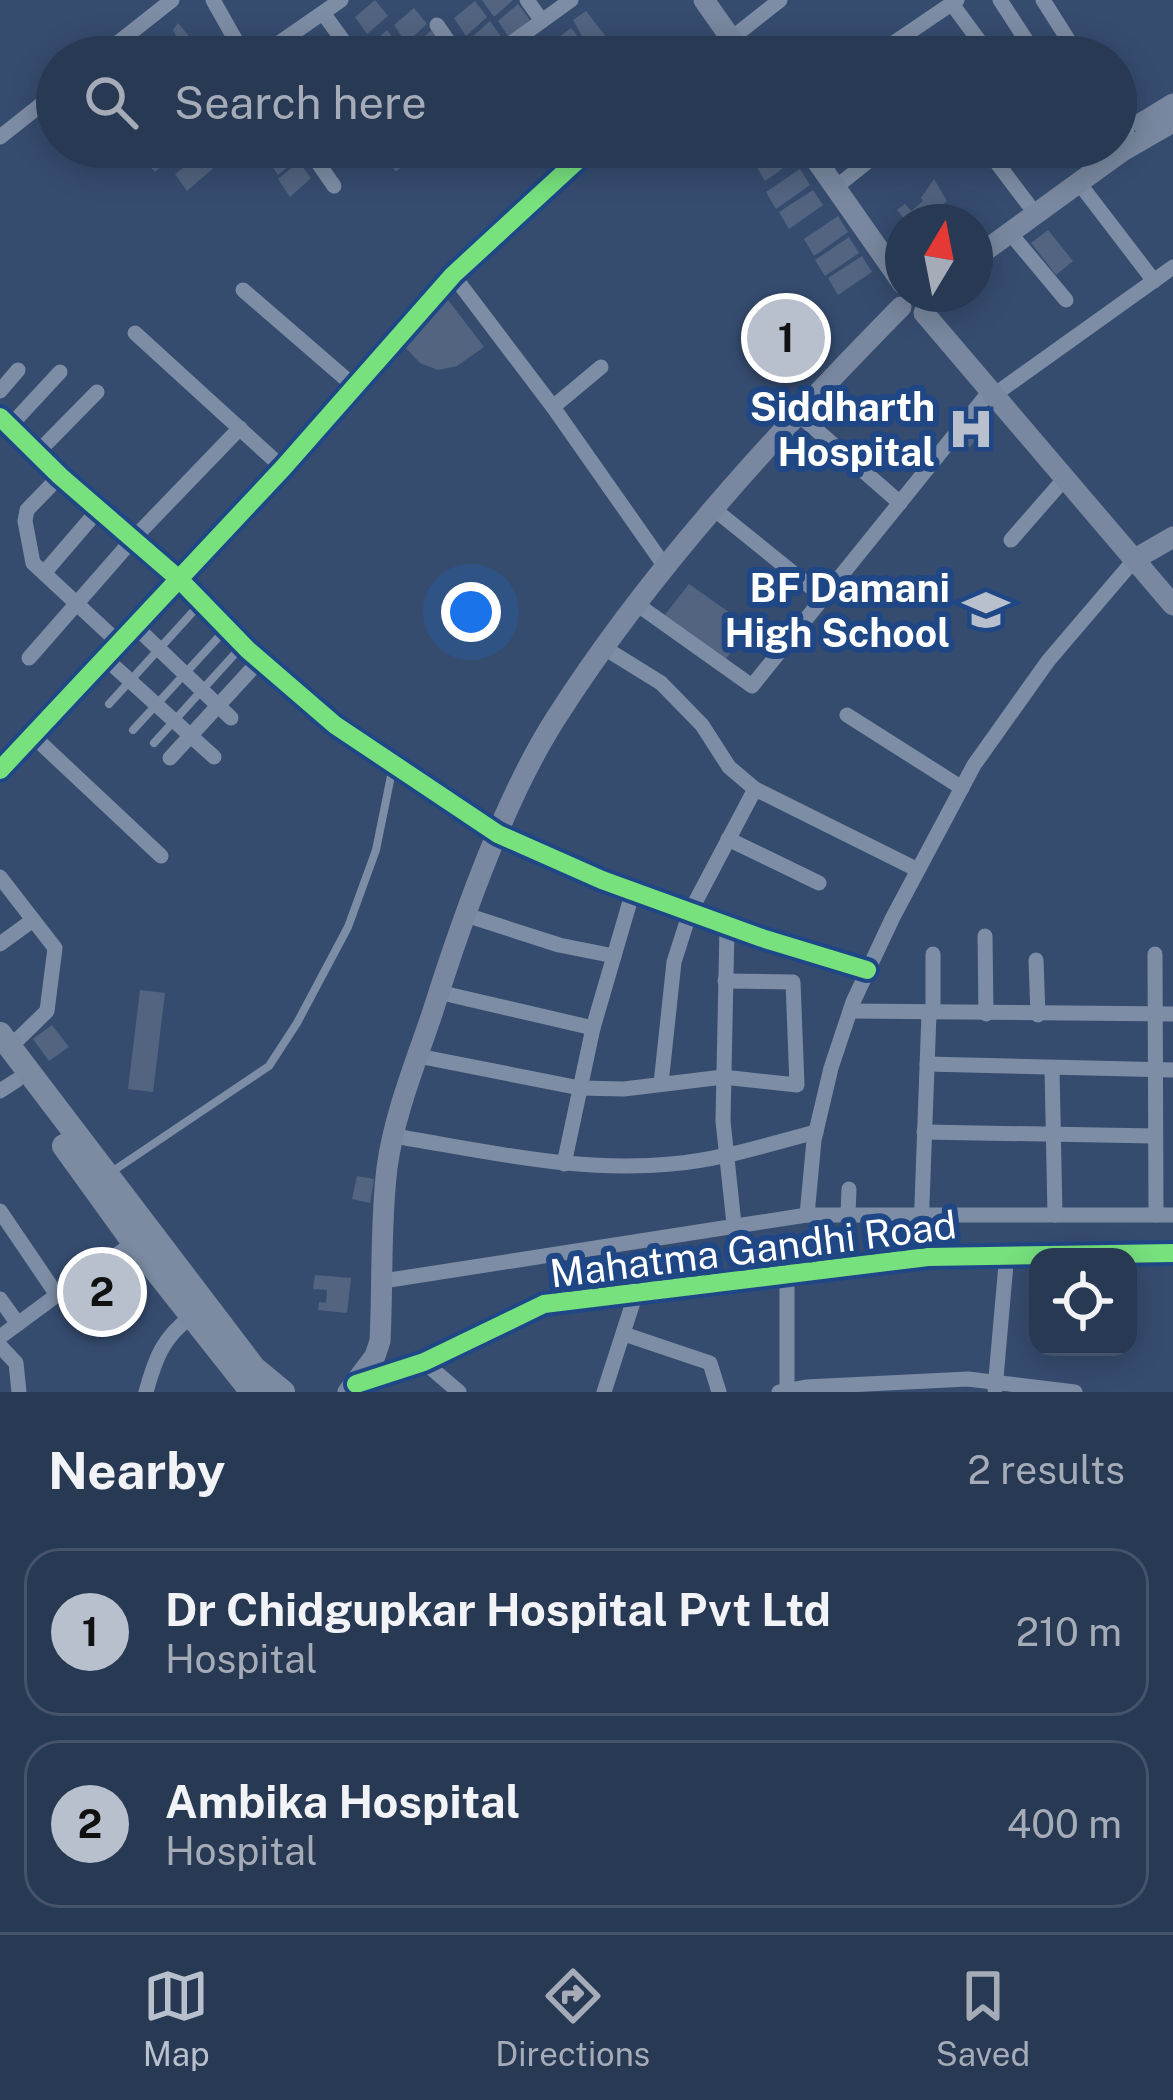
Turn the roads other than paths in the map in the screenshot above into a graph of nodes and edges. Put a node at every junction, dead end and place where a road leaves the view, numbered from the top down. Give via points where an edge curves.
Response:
1 (172, 0) edge
2 (213, 0) edge
3 (341, 0) edge
4 (527, 0) edge
5 (571, 0) edge
6 (780, 0) edge
7 (1000, 0) edge
8 (1043, 0) edge
9 (954, 2) edge
10 (711, 4) edge
11 (322, 13) junction
12 (542, 21) junction
13 (437, 25) dead end
14 (127, 36) edge
15 (233, 36) edge
16 (289, 36) edge
17 (339, 36) edge
18 (445, 36) edge
19 (521, 36) edge
20 (731, 36) edge
21 (748, 36) edge
22 (907, 36) edge
23 (977, 36) edge
24 (1023, 36) edge
25 (1066, 36) edge
26 (1173, 104) edge
27 (36, 109) edge
28 (1173, 122) edge
29 (1137, 124) edge
30 (0, 137) edge
31 (1137, 145) edge
32 (322, 168) edge
33 (569, 168) edge
34 (822, 168) edge
35 (860, 168) edge
36 (1001, 168) edge
37 (1073, 168) edge
38 (1102, 168) edge
39 (1079, 183) junction
40 (334, 186) dead end
41 (836, 188) junction
42 (1028, 204) junction
43 (993, 229) edge
44 (1010, 233) junction
45 (993, 245) edge
46 (885, 267) edge
47 (1173, 267) edge
48 (453, 275) junction
49 (1154, 281) junction
50 (243, 290) dead end
51 (1066, 300) dead end
52 (886, 312) edge
53 (934, 312) edge
54 (135, 333) dead end
55 (601, 368) dead end
56 (18, 370) dead end
57 (60, 372) dead end
58 (354, 386) junction
59 (0, 391) edge
60 (97, 392) dead end
61 (992, 393) junction
62 (554, 407) junction
63 (797, 413) junction
64 (5, 422) edge
65 (240, 428) junction
66 (38, 452) junction
67 (283, 468) junction
68 (60, 476) junction
69 (1066, 477) junction
70 (900, 503) junction
71 (100, 509) junction
72 (716, 509) junction
73 (1173, 537) edge
74 (134, 538) junction
75 (1011, 540) dead end
76 (1135, 559) junction
77 (666, 568) junction
78 (44, 573) junction
79 (179, 580) junction
80 (823, 597) junction
81 (201, 602) junction
82 (77, 604) junction
83 (1173, 604) edge
84 (638, 605) junction
85 (136, 626) junction
86 (227, 628) junction
87 (119, 643) junction
88 (243, 644) junction
89 (160, 649) junction
90 (606, 649) junction
91 (29, 658) dead end
92 (105, 658) junction
93 (260, 660) junction
94 (185, 674) junction
95 (130, 681) junction
96 (202, 690) junction
97 (110, 704) dead end
98 (156, 705) junction
99 (225, 712) junction
100 (847, 716) dead end
101 (174, 721) junction
102 (133, 730) dead end
103 (32, 735) junction
104 (190, 736) junction
105 (154, 743) dead end
106 (170, 758) dead end
107 (214, 758) dead end
108 (394, 765) junction
109 (0, 770) edge
110 (962, 788) junction
111 (754, 789) junction
112 (498, 834) junction
113 (728, 839) junction
114 (161, 856) dead end
115 (918, 870) junction
116 (0, 877) edge
117 (819, 883) dead end
118 (633, 891) junction
119 (690, 912) junction
120 (466, 915) junction
121 (33, 920) junction
122 (727, 926) junction
123 (985, 936) dead end
124 (0, 944) edge
125 (1154, 954) dead end
126 (933, 955) dead end
127 (614, 956) junction
128 (1036, 960) dead end
129 (867, 970) junction
130 (725, 981) junction
131 (439, 992) junction
132 (850, 1011) junction
133 (931, 1013) junction
134 (1173, 1013) edge
135 (986, 1014) junction
136 (1155, 1014) junction
137 (1038, 1015) junction
138 (593, 1028) junction
139 (3, 1046) edge
140 (418, 1056) junction
141 (927, 1064) junction
142 (1052, 1067) junction
143 (1164, 1070) edge
144 (723, 1078) junction
145 (661, 1084) junction
146 (9, 1086) edge
147 (580, 1088) junction
148 (816, 1132) junction
149 (925, 1132) junction
150 (1053, 1134) junction
151 (394, 1136) junction
152 (1156, 1136) junction
153 (726, 1154) junction
154 (564, 1164) junction
155 (107, 1176) junction
156 (849, 1189) dead end
157 (0, 1211) edge
158 (921, 1212) junction
159 (848, 1213) junction
160 (807, 1215) junction
161 (1055, 1215) junction
162 (1164, 1215) edge
163 (734, 1225) junction
164 (6, 1233) edge
165 (134, 1243) junction
166 (1173, 1252) edge
167 (1007, 1253) junction
168 (920, 1258) junction
169 (787, 1274) junction
170 (383, 1281) junction
171 (636, 1293) junction
172 (57, 1295) junction
173 (0, 1299) edge
174 (191, 1317) junction
175 (18, 1324) junction
176 (624, 1334) junction
177 (0, 1341) edge
178 (424, 1361) junction
179 (352, 1388) edge
180 (851, 1388) edge
181 (995, 1388) edge
182 (783, 1391) edge
183 (19, 1392) edge
184 (146, 1392) edge
185 (252, 1392) edge
186 (283, 1392) edge
187 (459, 1392) edge
188 (604, 1392) edge
189 (719, 1392) edge
190 (1075, 1392) edge

1 - 14 street
2 - 15 street
3 - 11 street
4 - 12 street
5 - 12 street
6 - 21 street
7 - 24 street
8 - 25 street
9 - 22 street
9 - 23 street
10 - 20 main road
11 - 16 street
11 - 17 street
12 - 19 street
13 - 18 street
26 - 29 main road
27 - 30 street
28 - 31 main road
32 - 40 street
33 - 48 street
34 - 41 main road
35 - 41 street
36 - 42 street
37 - 42 main road
38 - 39 main road
39 - 44 main road
39 - 49 street
41 - 46 main road
42 - 43 main road
44 - 45 main road
44 - 51 street
47 - 49 street
48 - 58 street
48 - 62 street
49 - 61 street
50 - 58 street
52 - 63 main road
53 - 61 main road
54 - 65 street
55 - 62 street
56 - 59 street
57 - 64 street
58 - 67 street
60 - 66 street
61 - 69 main road
61 - 70 street
62 - 77 street
63 - 70 street
63 - 72 main road
64 - 66 street
65 - 67 street
65 - 74 street
66 - 68 street
67 - 79 street
68 - 71 street
68 - 78 street via 25,520 33,563
69 - 75 street
69 - 76 main road
70 - 80 street
71 - 74 street
71 - 78 street
72 - 77 main road
72 - 80 street
73 - 76 main road
74 - 79 street
74 - 82 street
76 - 83 main road
76 - 110 street via 1048,661
77 - 84 main road
78 - 82 street
79 - 81 street
79 - 85 street
80 - 84 street via 752,686
81 - 86 street
81 - 89 lane
82 - 87 street
82 - 91 street
84 - 90 main road
85 - 87 street
85 - 89 street
86 - 88 street
86 - 94 lane
87 - 92 street
88 - 93 street
88 - 96 lane
89 - 94 street
89 - 95 lane
90 - 111 street via 661,683
90 - 112 main road via 555,720
92 - 95 street
92 - 103 street
93 - 99 street
93 - 108 street
94 - 96 street
94 - 98 lane
95 - 97 lane
95 - 98 street
96 - 99 street
96 - 101 lane
98 - 101 street
98 - 102 lane
99 - 104 street
100 - 110 street
101 - 104 street
101 - 105 lane
103 - 109 street
103 - 114 street
104 - 106 street
104 - 107 street
108 - 112 street
108 - 155 lane via 348,927 269,1066
110 - 115 street
111 - 113 street
111 - 115 street
112 - 118 street
112 - 120 main road
113 - 117 street
113 - 119 street
115 - 129 street
116 - 121 street
118 - 119 street
118 - 127 street
119 - 122 street
119 - 145 street via 674,962
120 - 127 street
120 - 131 main road
121 - 124 street
121 - 139 street via 55,948 47,1011
122 - 129 street
122 - 130 street
123 - 135 street
125 - 136 street
126 - 133 street
127 - 138 street
128 - 137 street
129 - 132 street
130 - 144 street
130 - 144 street via 794,982 796,1085
131 - 138 street
131 - 140 main road
132 - 133 street
132 - 148 street
133 - 135 street
133 - 141 street
134 - 136 street
135 - 137 street
136 - 137 street
136 - 143 street
138 - 147 street
139 - 146 main road
139 - 155 main road
140 - 147 street
140 - 151 main road
141 - 142 street
141 - 149 street
142 - 143 street
142 - 150 street
143 - 152 street
144 - 145 street
144 - 153 street
145 - 147 street
146 - 165 main road
147 - 154 street
148 - 153 street
148 - 160 street
149 - 150 street
149 - 158 street
150 - 152 street
150 - 161 street
151 - 154 street
151 - 170 main road
152 - 162 street
153 - 154 street via 673,1164
153 - 163 street
155 - 186 main road via 254,1368
156 - 159 street
157 - 164 street
158 - 159 street
158 - 161 street
158 - 168 street
159 - 160 street
160 - 163 street
161 - 162 street
163 - 170 street
164 - 172 street
165 - 172 street
165 - 174 main road
166 - 167 main road, Mahatma Gandhi Road
167 - 168 main road, Mahatma Gandhi Road
167 - 181 street
168 - 169 main road, Mahatma Gandhi Road
169 - 171 main road, Mahatma Gandhi Road
169 - 182 street
170 - 179 main road via 380,1341
171 - 176 street
171 - 178 main road, Mahatma Gandhi Road via 544,1304
172 - 175 street
173 - 175 street
174 - 184 street via 158,1351
174 - 185 main road
175 - 177 street
176 - 188 street
176 - 189 street via 710,1363
177 - 183 street via 16,1363
178 - 179 main road, Mahatma Gandhi Road
178 - 187 street
180 - 181 street via 968,1378
180 - 182 street
181 - 190 street

